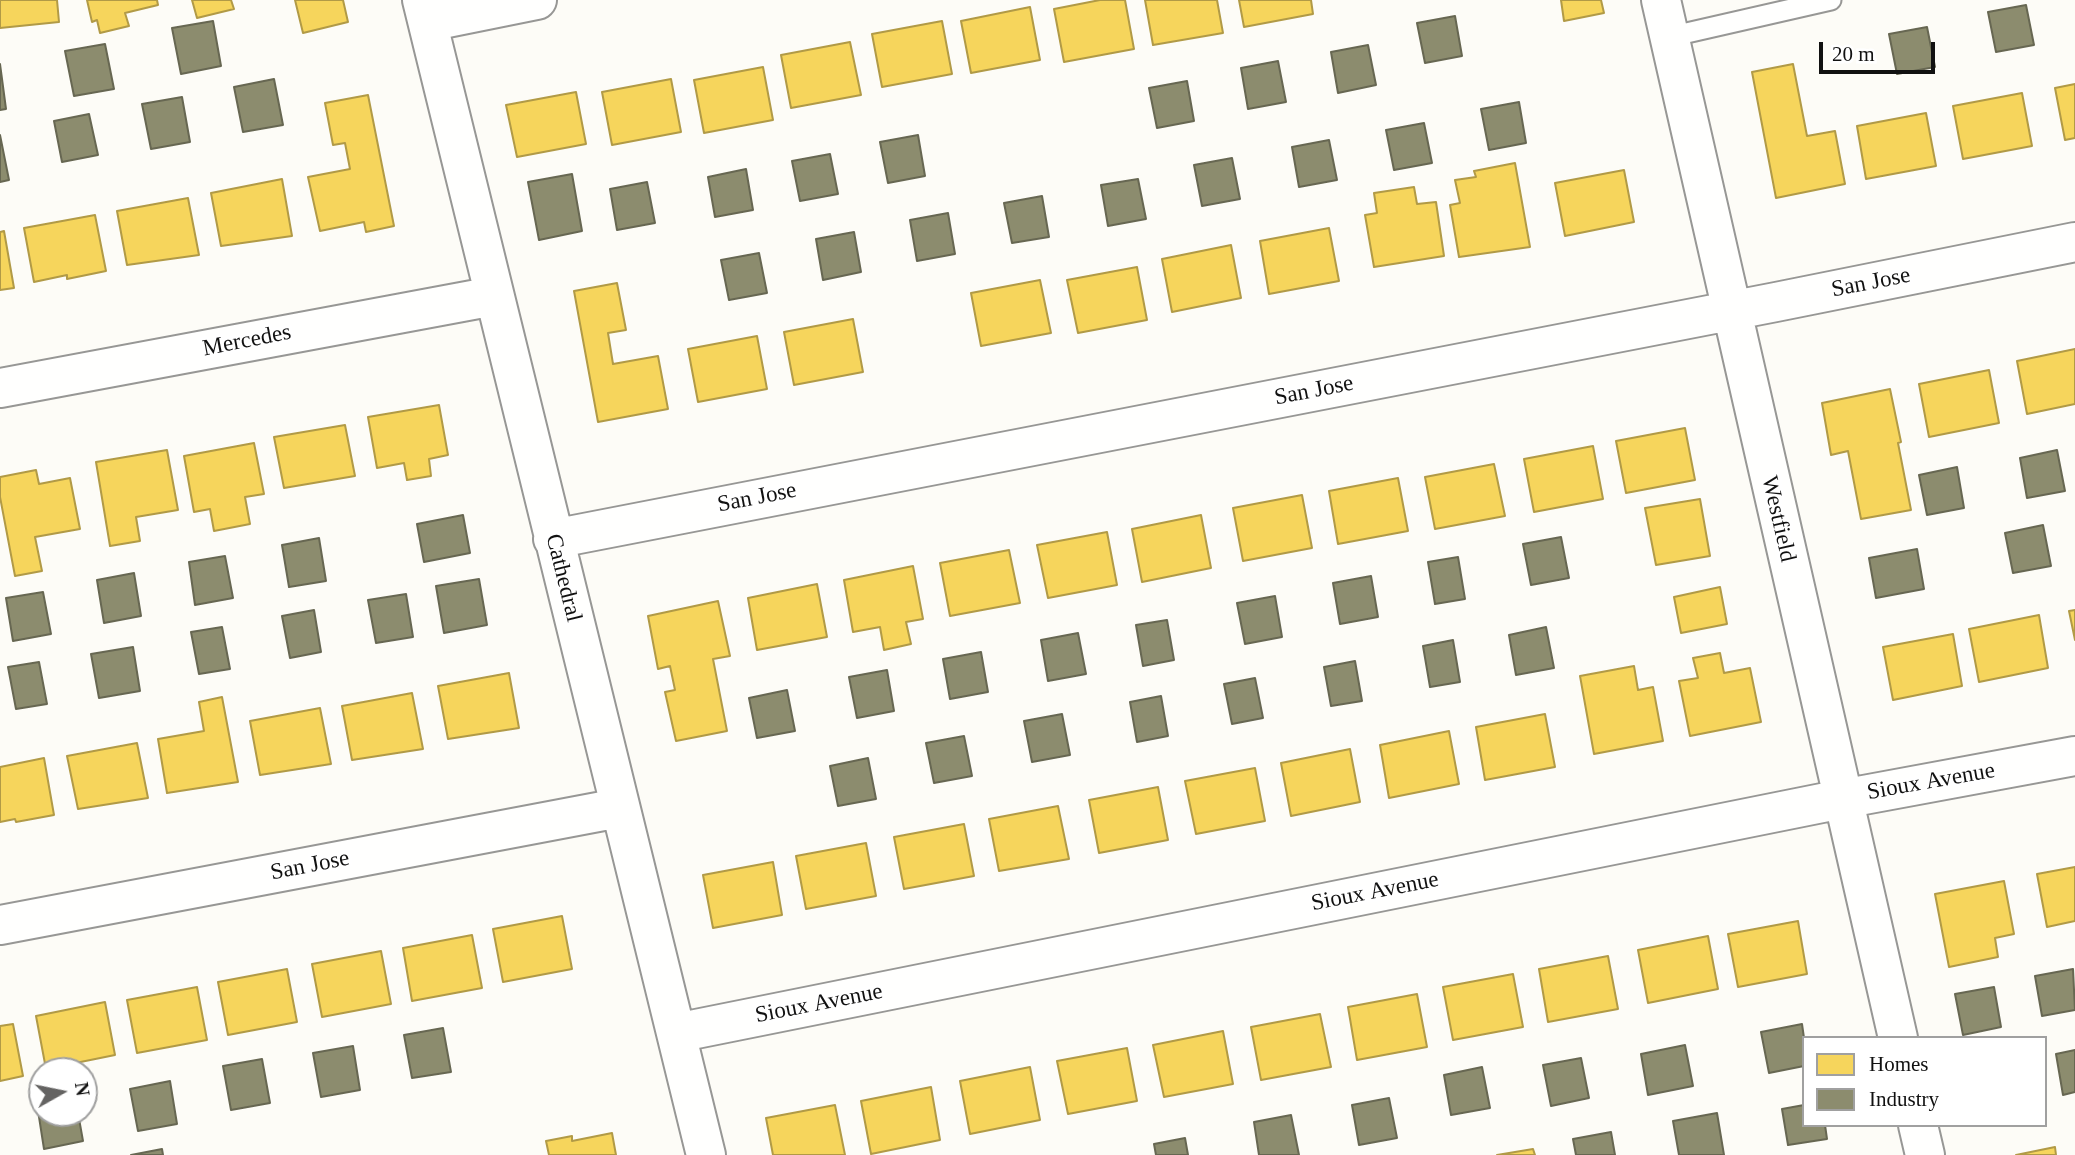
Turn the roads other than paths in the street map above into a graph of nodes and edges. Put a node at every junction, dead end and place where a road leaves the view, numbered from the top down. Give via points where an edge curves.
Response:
1 (537, 0) edge
2 (1661, 0) edge
3 (1831, 0) edge
4 (425, 11) edge
5 (1669, 37) junction
6 (2075, 242) edge
7 (494, 296) junction
8 (1730, 310) junction
9 (0, 387) edge
10 (553, 539) junction
11 (2075, 755) edge
12 (1842, 799) junction
13 (619, 808) junction
14 (0, 925) edge
15 (676, 1032) junction
16 (1898, 1036) edge
17 (1918, 1127) edge
18 (706, 1155) edge
19 (1925, 1155) edge

1 - 4 street
2 - 5 street, Westfield
3 - 5 lane
4 - 7 street, Cathedral
5 - 8 street, Westfield
6 - 8 street, San Jose
7 - 9 street, Mercedes
7 - 10 street, Cathedral
8 - 10 street, San Jose
8 - 12 street, Westfield
10 - 13 street, Cathedral
11 - 12 street, Sioux Avenue
12 - 15 street, Sioux Avenue
12 - 16 street, Westfield
13 - 14 street, San Jose
13 - 15 street, Cathedral
15 - 18 street, Cathedral
17 - 19 street

